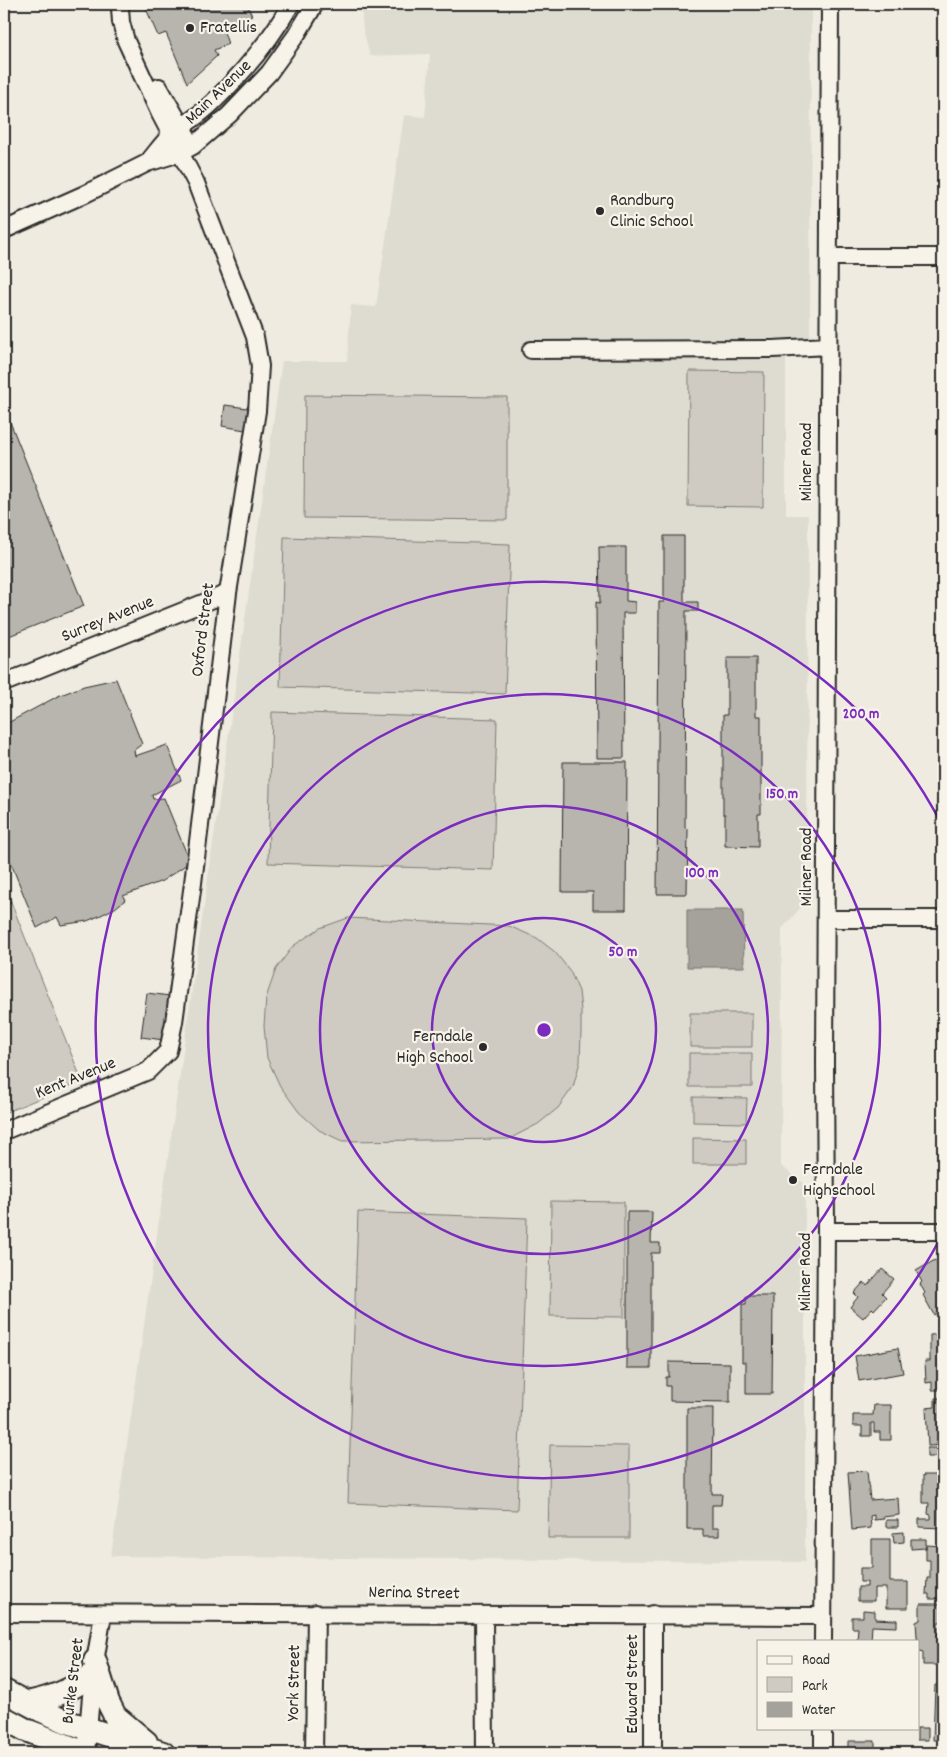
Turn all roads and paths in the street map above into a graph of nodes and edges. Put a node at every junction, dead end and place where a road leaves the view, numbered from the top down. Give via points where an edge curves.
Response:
1 (291, 4) edge
2 (315, 4) edge
3 (830, 4) edge
4 (119, 6) edge
5 (177, 131) junction
6 (186, 149) junction
7 (147, 163) junction
8 (4, 230) edge
9 (829, 257) junction
10 (943, 257) edge
11 (828, 346) junction
12 (531, 350) dead end
13 (228, 593) junction
14 (4, 683) edge
15 (827, 919) junction
16 (943, 919) edge
17 (136, 1076) joint
18 (4, 1131) edge
19 (826, 1231) junction
20 (943, 1231) edge
21 (4, 1613) edge
22 (316, 1613) junction
23 (104, 1614) junction
24 (653, 1614) junction
25 (484, 1615) junction
26 (823, 1616) junction
27 (823, 1640) edge
28 (94, 1668) junction
29 (4, 1691) edge
30 (27, 1703) junction
31 (4, 1718) edge
32 (89, 1729) junction
33 (26, 1730) junction
34 (823, 1730) edge
35 (161, 1752) edge
36 (48, 1753) edge
37 (86, 1753) edge
38 (314, 1753) edge
39 (485, 1753) edge
40 (653, 1753) edge
41 (823, 1753) edge

1 - 5 street, Main Avenue via 248,66 211,104
2 - 6 street, Main Avenue via 269,73 229,114
3 - 9 street, Milner Road
4 - 5 street, Oxford Street via 126,41 159,112
5 - 6 street, Oxford Street
5 - 7 street, Main Avenue
6 - 7 street, Main Avenue
6 - 13 street, Oxford Street via 196,183 246,310 260,366 257,410
7 - 8 street, Main Avenue
9 - 10 street
9 - 11 street, Milner Road
11 - 12 street
11 - 15 street, Milner Road
13 - 14 street, Surrey Avenue
13 - 17 street, Oxford Street via 174,1022 168,1051 148,1071
15 - 16 street
15 - 19 street, Milner Road
17 - 18 street, Kent Avenue
19 - 20 street
19 - 26 street, Milner Road
21 - 23 street, Nerina Street
22 - 23 street, Nerina Street
22 - 25 street, Nerina Street
22 - 38 street, York Street
23 - 28 street, Burke Street
24 - 25 street, Nerina Street
24 - 26 street, Nerina Street
24 - 40 street, Edward Street
25 - 39 street
26 - 27 street, Milner Road
28 - 30 street via 68,1691
28 - 32 street, Burke Street
28 - 35 street via 116,1716
29 - 30 street
30 - 32 street
31 - 33 street
32 - 35 street
32 - 37 street, Burke Street
33 - 36 street
33 - 37 street
34 - 41 street

